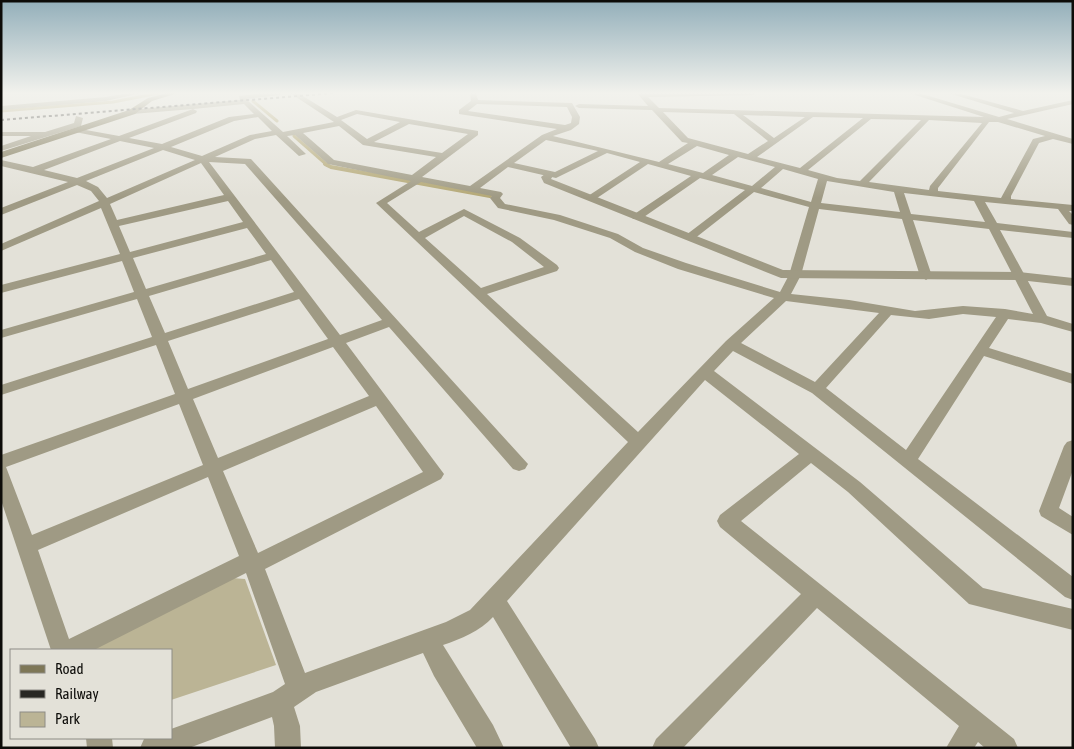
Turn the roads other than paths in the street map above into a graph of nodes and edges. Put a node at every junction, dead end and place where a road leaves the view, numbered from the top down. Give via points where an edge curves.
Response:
1 (65, 128) edge
2 (69, 128) edge
3 (91, 128) edge
4 (147, 128) edge
5 (210, 128) edge
6 (273, 128) edge
7 (313, 128) edge
8 (345, 128) edge
9 (395, 128) edge
10 (457, 128) edge
11 (568, 128) edge
12 (674, 128) edge
13 (755, 128) edge
14 (793, 128) edge
15 (856, 128) edge
16 (917, 128) edge
17 (982, 128) edge
18 (1028, 128) edge
19 (297, 132) junction
20 (1, 134) edge
21 (46, 134) junction
22 (280, 134) junction
23 (546, 136) junction
24 (1054, 136) junction
25 (120, 138) junction
26 (772, 142) junction
27 (1073, 142) edge
28 (366, 143) junction
29 (695, 143) junction
30 (163, 147) junction
31 (1, 149) edge
32 (606, 150) junction
33 (302, 154) dead end
34 (736, 154) junction
35 (1, 155) edge
36 (444, 156) junction
37 (749, 158) junction
38 (202, 159) junction
39 (647, 161) junction
40 (1, 164) edge
41 (507, 164) junction
42 (660, 165) junction
43 (782, 166) junction
44 (32, 171) junction
45 (801, 172) junction
46 (549, 174) junction
47 (702, 175) junction
48 (823, 178) junction
49 (416, 180) junction
50 (78, 181) junction
51 (864, 185) junction
52 (474, 188) junction
53 (753, 189) junction
54 (898, 189) junction
55 (934, 194) junction
56 (230, 197) junction
57 (591, 198) junction
58 (978, 198) junction
59 (1007, 201) junction
60 (105, 202) junction
61 (816, 206) junction
62 (1061, 207) junction
63 (1073, 208) edge
64 (1, 212) edge
65 (637, 216) junction
66 (908, 216) junction
67 (1073, 222) edge
68 (114, 224) junction
69 (249, 224) junction
70 (993, 226) junction
71 (1073, 235) edge
72 (418, 237) junction
73 (690, 237) junction
74 (1, 248) edge
75 (127, 256) junction
76 (273, 256) junction
77 (796, 275) junction
78 (926, 276) junction
79 (1019, 276) junction
80 (1073, 282) edge
81 (1, 289) edge
82 (143, 293) junction
83 (479, 293) junction
84 (301, 294) junction
85 (783, 297) junction
86 (887, 312) junction
87 (1005, 313) junction
88 (1042, 319) junction
89 (392, 320) junction
90 (1073, 328) edge
91 (1, 334) edge
92 (160, 339) junction
93 (335, 341) junction
94 (732, 344) junction
95 (982, 350) junction
96 (705, 372) junction
97 (1073, 379) edge
98 (817, 389) junction
99 (1, 390) edge
100 (184, 396) junction
101 (379, 398) junction
102 (640, 442) junction
103 (1073, 446) edge
104 (811, 454) junction
105 (908, 461) junction
106 (1, 462) edge
107 (519, 464) dead end
108 (212, 468) junction
109 (1, 472) edge
110 (1073, 527) edge
111 (28, 546) junction
112 (252, 562) junction
113 (1073, 590) edge
114 (816, 594) junction
115 (494, 599) junction
116 (1073, 620) edge
117 (429, 640) junction
118 (62, 649) edge
119 (73, 649) edge
120 (290, 696) junction
121 (975, 724) junction
122 (153, 748) edge
123 (288, 748) edge
124 (491, 748) edge
125 (586, 748) edge
126 (665, 748) edge
127 (959, 748) edge
128 (1005, 748) edge

1 - 21 street
2 - 35 main road
3 - 25 street
4 - 25 street
5 - 30 street
6 - 22 street
7 - 19 street
8 - 28 street
9 - 28 street
10 - 36 street via 478,131
11 - 23 street
12 - 29 street via 685,140
13 - 26 street
14 - 26 street
15 - 45 street
16 - 51 street via 865,180
17 - 55 street via 933,188
18 - 24 street
19 - 22 street
19 - 49 street via 331,162
20 - 21 street
21 - 31 street
22 - 33 street
22 - 38 street via 253,137
23 - 32 street
23 - 41 street
24 - 27 street
24 - 59 street via 1036,141 1006,196
25 - 30 street
25 - 44 street
26 - 37 street
28 - 36 street
29 - 34 street
29 - 42 street
30 - 38 street
30 - 50 street
32 - 39 street
32 - 46 street via 556,175
34 - 37 street
34 - 47 street
36 - 49 street
37 - 43 street
38 - 56 street
38 - 60 street
38 - 89 street via 248,160
39 - 42 street
39 - 57 street
40 - 44 street
41 - 46 street
41 - 52 street
42 - 47 street
43 - 45 street
43 - 53 street
44 - 50 street
45 - 48 street
46 - 57 street via 547,181
47 - 53 street
47 - 65 street
48 - 51 street
48 - 61 street
49 - 52 street
49 - 72 street via 381,203
50 - 60 street via 99,192
50 - 64 street
51 - 54 street
52 - 85 street via 498,194 495,198 502,206 614,236 639,250 682,266
53 - 61 street
53 - 73 street
54 - 55 street
54 - 66 street
55 - 58 street
56 - 68 street
56 - 69 street
57 - 65 street
58 - 59 street
58 - 70 street
59 - 62 street
60 - 68 street
60 - 74 street
61 - 66 street
61 - 77 street
62 - 63 street
62 - 67 street
65 - 73 street
66 - 70 street
66 - 78 street
68 - 75 street
69 - 75 street
69 - 76 street
70 - 71 street
70 - 79 street
72 - 83 street
72 - 83 street via 464,212 516,240 553,268
73 - 77 street via 782,274
75 - 81 street
75 - 82 street
76 - 82 street
76 - 84 street
77 - 78 street
77 - 85 street
78 - 79 street
79 - 80 street
79 - 88 street
82 - 91 street
82 - 92 street
83 - 102 street
84 - 92 street
84 - 93 street
85 - 86 street
85 - 94 street
86 - 87 street via 929,315 964,310
86 - 98 street
87 - 88 street
87 - 95 street
88 - 90 street
89 - 93 street
89 - 107 street
92 - 99 street
92 - 100 street
93 - 100 street
93 - 101 street
94 - 96 street
94 - 98 street
95 - 97 street
95 - 105 street
96 - 102 street
96 - 104 street
98 - 105 street
100 - 106 street
100 - 108 street
101 - 108 street
101 - 112 street via 435,474
102 - 115 street
103 - 110 street via 1048,511
104 - 114 street via 726,522
104 - 116 street via 861,493 977,597
105 - 113 street
108 - 111 street
108 - 112 street
109 - 111 street
111 - 118 street
112 - 119 street
112 - 120 street
114 - 121 street
114 - 126 street
115 - 117 street via 478,617
115 - 125 street
117 - 120 street via 309,683
117 - 124 street via 438,664 478,722
120 - 122 street
120 - 123 street via 286,726
121 - 127 street
121 - 128 street

